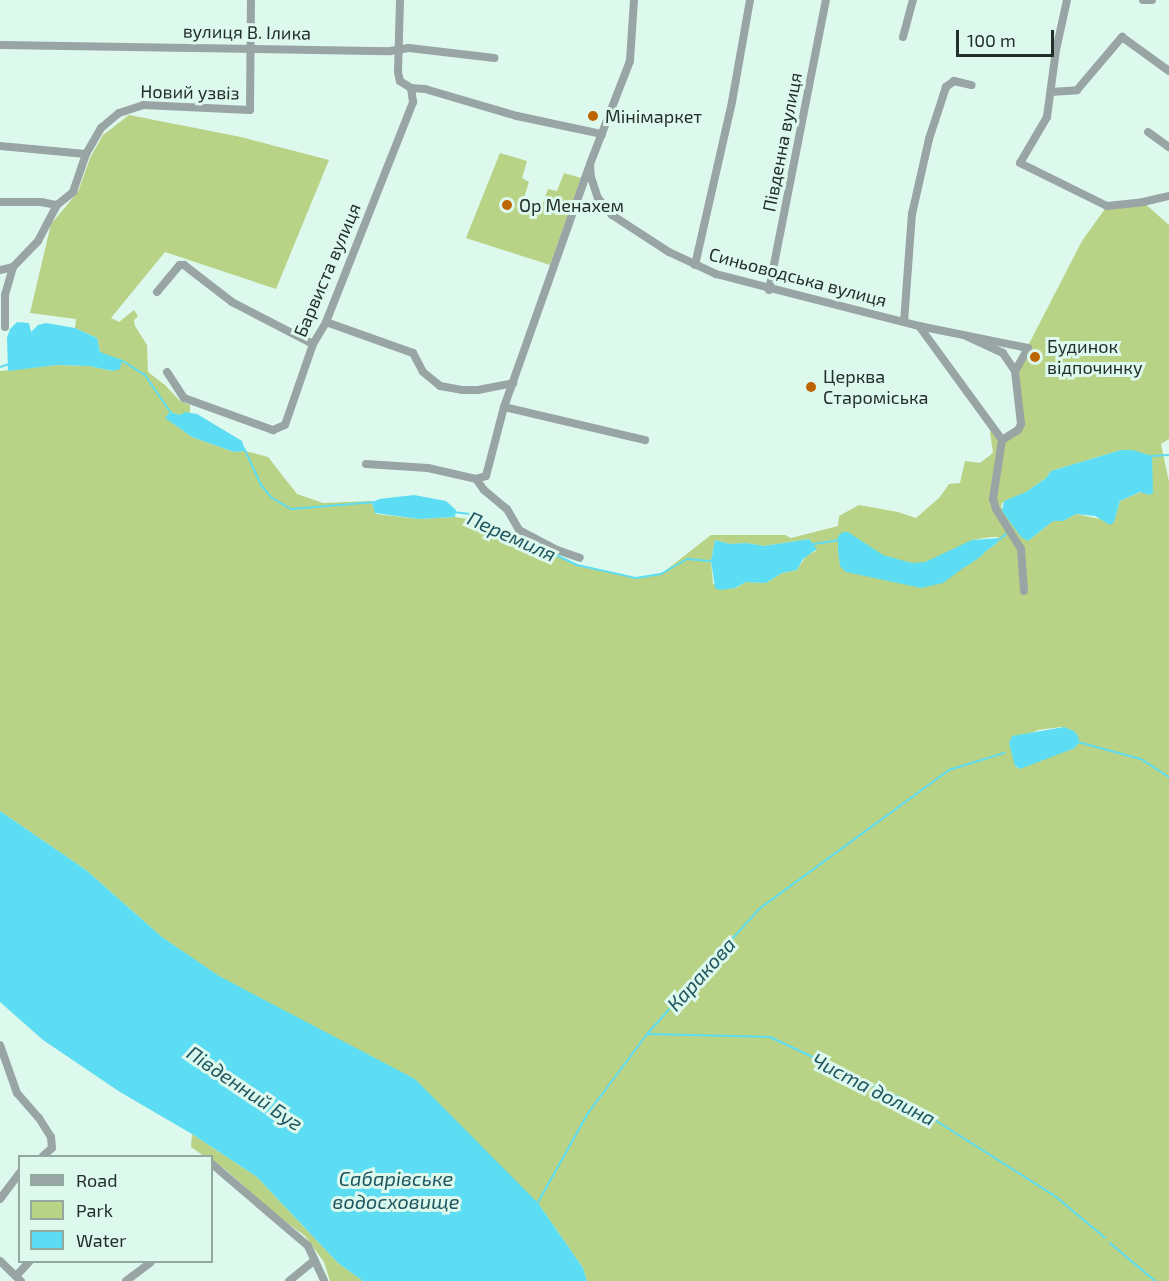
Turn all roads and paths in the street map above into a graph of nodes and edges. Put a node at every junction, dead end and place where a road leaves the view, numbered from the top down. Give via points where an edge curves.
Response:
1 (251, 0) edge
2 (400, 0) edge
3 (634, 0) edge
4 (750, 0) edge
5 (826, 0) edge
6 (913, 0) edge
7 (1067, 0) edge
8 (1143, 0) edge
9 (1152, 0) edge
10 (903, 37) dead end
11 (0, 45) edge
12 (250, 49) junction
13 (399, 50) junction
14 (494, 58) dead end
15 (1169, 70) edge
16 (972, 86) dead end
17 (411, 88) junction
18 (1051, 92) junction
19 (1148, 132) dead end
20 (602, 134) junction
21 (0, 146) edge
22 (1169, 147) edge
23 (86, 154) junction
24 (590, 164) junction
25 (1169, 196) edge
26 (0, 202) edge
27 (57, 205) junction
28 (695, 266) junction
29 (13, 267) junction
30 (0, 270) edge
31 (770, 290) junction
32 (158, 292) dead end
33 (326, 322) junction
34 (904, 322) junction
35 (919, 326) junction
36 (5, 327) dead end
37 (966, 336) junction
38 (313, 344) junction
39 (1016, 371) junction
40 (167, 372) dead end
41 (513, 383) junction
42 (504, 407) junction
43 (645, 440) dead end
44 (1002, 440) junction
45 (366, 464) dead end
46 (476, 479) junction
47 (580, 558) dead end
48 (1024, 591) dead end
49 (0, 1045) edge
50 (44, 1155) edge
51 (213, 1165) edge
52 (18, 1175) edge
53 (0, 1199) edge
54 (315, 1260) junction
55 (0, 1261) edge
56 (28, 1263) edge
57 (150, 1263) edge
58 (19, 1278) edge
59 (126, 1281) edge
60 (289, 1281) edge
61 (324, 1281) edge

1 - 12 street
2 - 13 street
3 - 20 street via 630,61
4 - 28 street via 732,102
5 - 31 street, Південна вулиця
6 - 10 street
7 - 18 street
8 - 9 street
11 - 12 street, вулиця В. Ілика
12 - 13 street, вулиця В. Ілика
12 - 23 street, Новий узвіз via 250,110 134,107 101,128
13 - 14 street, вулиця В. Ілика
13 - 17 street via 398,77
15 - 18 street via 1122,37 1077,90
16 - 34 street via 954,81 946,87 929,139 912,214
17 - 20 street
17 - 33 street, Барвиста вулиця via 413,102
18 - 25 street via 1047,117 1020,160 1022,167 1107,206
19 - 22 street
20 - 24 street
21 - 23 street
23 - 27 street, Новий узвіз via 73,192
24 - 28 street, Синьоводська вулиця via 594,189 612,215
24 - 41 street
26 - 27 street
27 - 29 street, Новий узвіз via 38,241
28 - 31 street, Синьоводська вулиця
29 - 30 street
29 - 36 street via 5,295
31 - 34 street, Синьоводська вулиця
32 - 38 street via 184,265 232,302
33 - 38 street, Барвиста вулиця
33 - 41 street via 413,353 423,372 440,386 478,390
34 - 35 street, Синьоводська вулиця
35 - 37 street, Синьоводська вулиця
35 - 44 street
37 - 39 street, Синьоводська вулиця via 1003,353
37 - 39 street, Синьоводська вулиця via 1028,348
38 - 40 street, Барвиста вулиця via 285,425 273,430 184,398
39 - 44 street via 1020,426
41 - 42 street
42 - 43 street
42 - 46 street via 486,476
44 - 48 street via 993,499 1021,549
45 - 46 street via 428,468
46 - 47 street via 507,509 519,530
49 - 50 street via 17,1093 51,1137 52,1148
51 - 54 street via 292,1231 308,1246
52 - 53 street
54 - 60 street
54 - 61 street
55 - 58 street
56 - 58 street
57 - 59 street

